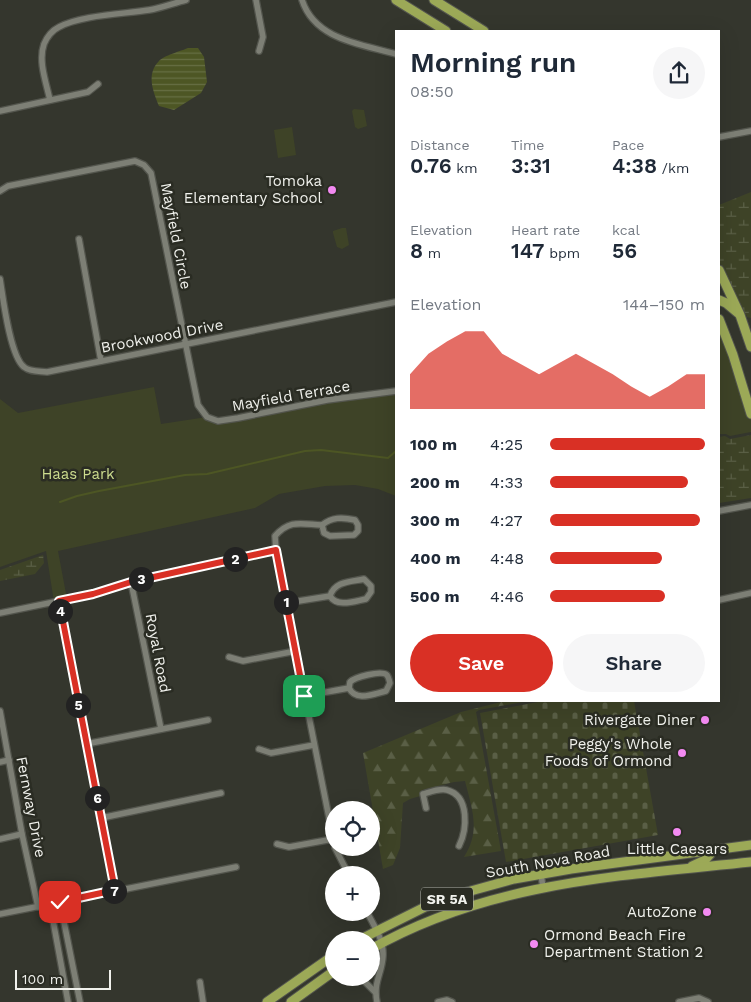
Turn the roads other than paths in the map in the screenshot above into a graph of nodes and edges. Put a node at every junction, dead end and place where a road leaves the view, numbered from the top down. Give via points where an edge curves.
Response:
1 (186, 0) edge
2 (256, 0) edge
3 (302, 0) edge
4 (396, 0) edge
5 (434, 0) edge
6 (444, 30) edge
7 (482, 30) edge
8 (259, 51) dead end
9 (395, 54) edge
10 (98, 84) dead end
11 (50, 100) junction
12 (0, 111) edge
13 (751, 131) edge
14 (720, 136) edge
15 (0, 192) edge
16 (79, 239) dead end
17 (720, 272) edge
18 (0, 280) edge
19 (720, 300) edge
20 (395, 302) edge
21 (740, 315) junction
22 (720, 322) edge
23 (185, 344) junction
24 (751, 347) edge
25 (101, 360) junction
26 (742, 386) junction
27 (395, 391) edge
28 (751, 396) edge
29 (751, 414) edge
30 (751, 505) edge
31 (720, 511) edge
32 (322, 526) junction
33 (276, 550) junction
34 (131, 582) junction
35 (751, 594) edge
36 (330, 596) junction
37 (720, 600) edge
38 (59, 601) junction
39 (286, 603) junction
40 (0, 613) edge
41 (296, 651) junction
42 (229, 656) dead end
43 (349, 688) junction
44 (304, 696) junction
45 (0, 711) edge
46 (208, 720) dead end
47 (161, 729) junction
48 (86, 744) junction
49 (314, 746) junction
50 (259, 749) dead end
51 (9, 760) junction
52 (0, 762) edge
53 (221, 793) dead end
54 (325, 801) edge
55 (426, 808) dead end
56 (101, 818) junction
57 (22, 834) junction
58 (0, 839) edge
59 (325, 842) edge
60 (277, 844) dead end
61 (751, 845) edge
62 (459, 846) dead end
63 (714, 850) junction
64 (751, 862) edge
65 (236, 867) dead end
66 (687, 869) junction
67 (541, 874) junction
68 (543, 888) junction
69 (115, 890) junction
70 (60, 902) junction
71 (50, 904) junction
72 (38, 906) junction
73 (0, 914) edge
74 (371, 921) edge
75 (376, 931) joint
76 (380, 939) edge
77 (382, 943) junction
78 (325, 961) edge
79 (75, 973) junction
80 (64, 976) junction
81 (325, 978) edge
82 (200, 982) dead end
83 (368, 986) edge
84 (375, 993) junction
85 (68, 1002) edge
86 (80, 1002) edge
87 (203, 1002) edge
88 (267, 1002) edge
89 (291, 1002) edge
90 (377, 1002) edge
91 (438, 1002) edge
92 (452, 1002) edge
93 (679, 1002) edge
94 (708, 1002) edge

1 - 11 street via 57,27 50,33 42,50
2 - 8 street via 263,37
3 - 9 street via 306,12 331,35
4 - 6 main road
5 - 7 main road
10 - 11 street via 88,92
11 - 12 street
13 - 14 street
15 - 23 street, Mayfield Circle via 8,186 135,161 144,165 151,173
16 - 25 street
17 - 21 main road
18 - 25 street, Brookwood Drive via 11,340 23,366 47,372
19 - 21 main road
20 - 23 street, Brookwood Drive
21 - 24 main road
22 - 26 main road
23 - 25 street, Brookwood Drive
23 - 27 street, Mayfield Terrace via 198,405 207,417 218,420
26 - 28 main road
26 - 29 main road
30 - 31 street
32 - 32 street via 324,533 330,536 354,535 358,531 355,520 346,518 330,518
32 - 33 street via 293,524 283,527 275,536
33 - 34 street
33 - 39 street
34 - 38 street
34 - 47 street, Royal Road
35 - 37 street
36 - 36 street via 338,602 366,599 371,586 364,579 339,584
36 - 39 street
38 - 40 street
38 - 48 street
39 - 41 street
41 - 42 street via 243,661
41 - 44 street
43 - 43 street via 359,697 386,691 390,683 387,675 382,673 357,677 350,682
43 - 44 street
44 - 49 street
45 - 51 street, Fernway Drive
46 - 47 street
47 - 48 street
48 - 56 street
49 - 50 street via 270,753
49 - 54 street
51 - 52 street
51 - 57 street, Fernway Drive
53 - 56 street
55 - 62 street via 423,794 444,789 453,792 460,801 466,820
56 - 69 street
57 - 58 street
57 - 72 street, Fernway Drive
59 - 60 street via 289,847
61 - 63 main road, South Nova Road / SR 5A
63 - 66 main road via 705,860
63 - 67 main road, South Nova Road / SR 5A
64 - 66 main road, South Nova Road / SR 5A
65 - 69 street
66 - 68 main road, South Nova Road / SR 5A
67 - 68 street
67 - 75 main road, South Nova Road / SR 5A via 489,885 450,898
68 - 77 main road, South Nova Road / SR 5A via 461,909
69 - 70 street
70 - 71 street
70 - 79 street
71 - 72 street
71 - 80 street
72 - 73 street
74 - 75 street
76 - 77 street
77 - 84 street via 383,957
78 - 88 main road
79 - 80 street
79 - 86 street
80 - 85 street
81 - 89 main road
82 - 87 street
83 - 84 street
84 - 90 street
91 - 92 street
93 - 94 street via 699,998

